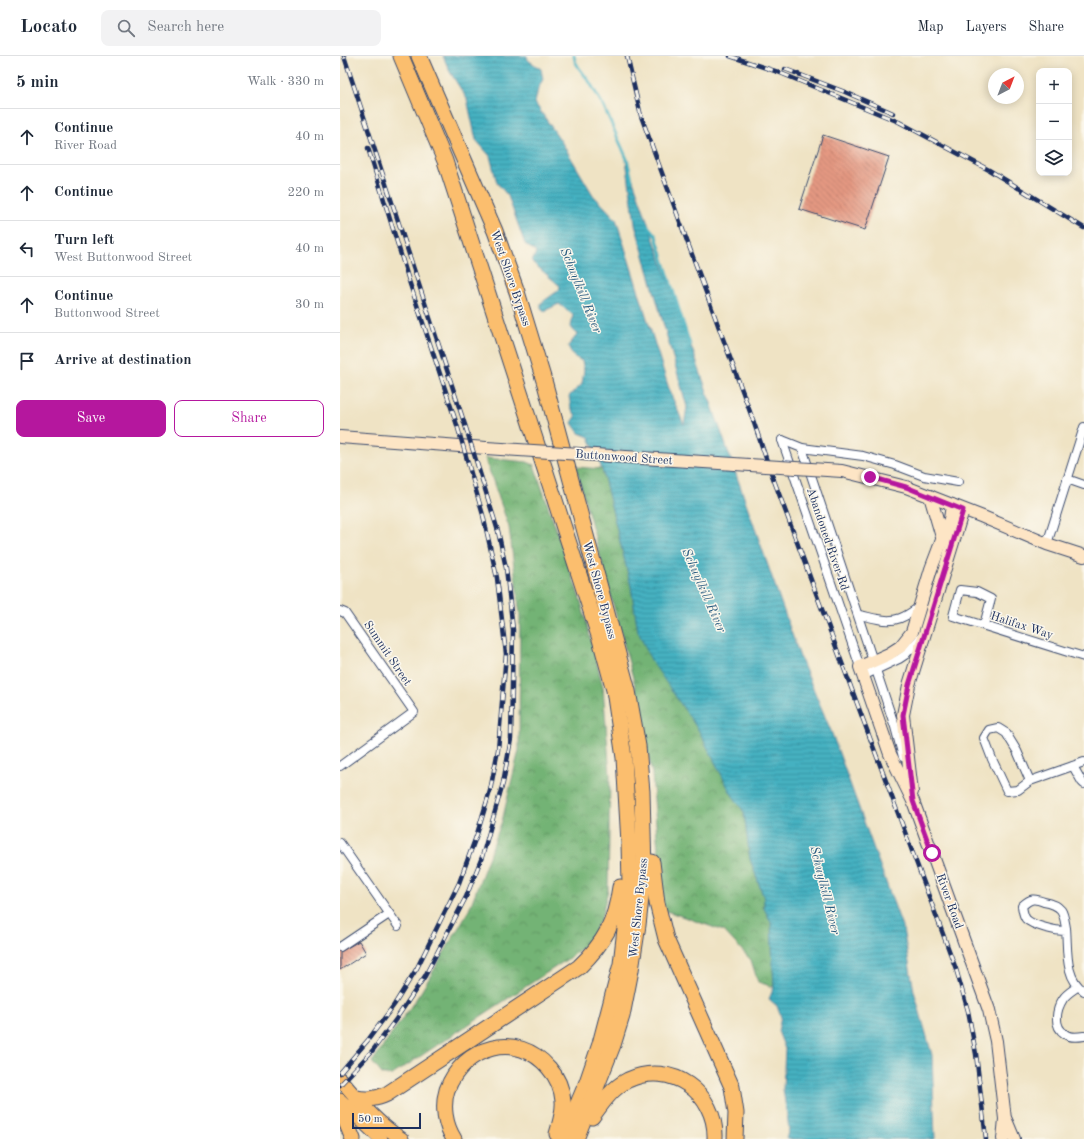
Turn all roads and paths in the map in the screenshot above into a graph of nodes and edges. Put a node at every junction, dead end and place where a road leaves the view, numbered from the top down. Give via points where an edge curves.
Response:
1 (401, 56) edge
2 (419, 56) edge
3 (1084, 428) edge
4 (340, 437) edge
5 (802, 448) junction
6 (1066, 479) junction
7 (958, 482) dead end
8 (1084, 485) edge
9 (930, 496) junction
10 (958, 507) junction
11 (979, 515) junction
12 (948, 537) junction
13 (1046, 544) junction
14 (1084, 556) edge
15 (920, 607) junction
16 (340, 611) edge
17 (859, 615) junction
18 (984, 625) junction
19 (924, 634) junction
20 (1084, 657) edge
21 (875, 666) junction
22 (861, 672) junction
23 (1084, 762) edge
24 (340, 766) edge
25 (1073, 766) junction
26 (1030, 781) junction
27 (1084, 784) edge
28 (643, 800) junction
29 (913, 801) junction
30 (340, 843) edge
31 (629, 843) junction
32 (389, 914) junction
33 (398, 926) dead end
34 (1066, 931) junction
35 (340, 947) edge
36 (1081, 989) edge
37 (1084, 1036) edge
38 (340, 1079) edge
39 (356, 1098) junction
40 (340, 1100) edge
41 (340, 1107) edge
42 (1005, 1119) junction
43 (572, 1138) edge
44 (353, 1139) edge
45 (380, 1139) edge
46 (402, 1139) edge
47 (454, 1139) edge
48 (555, 1139) edge
49 (715, 1139) edge
50 (735, 1139) edge
51 (1003, 1139) edge
52 (1014, 1139) edge

1 - 31 highway, West Shore Bypass via 445,162 600,639 614,690 624,758
2 - 28 highway, West Shore Bypass via 495,231 545,384 628,691 638,746
3 - 6 street
4 - 9 street, Buttonwood Street, bridge via 842,471 906,487
5 - 7 street, Abandoned River Rd via 863,456 924,476
5 - 17 street, Abandoned River Rd
5 - 22 street, Abandoned River Rd via 782,440
6 - 8 street
6 - 13 street
9 - 10 street, Buttonwood Street
9 - 12 street
10 - 11 street, Buttonwood Street
10 - 12 street
11 - 12 street
11 - 13 street, Buttonwood Street
12 - 15 street via 929,575
12 - 19 street
13 - 14 street, Buttonwood Street
15 - 17 street via 897,620 887,621
15 - 21 street via 917,621 907,640
16 - 24 street, Summit Street via 345,613 414,712
17 - 21 street, Abandoned River Rd
18 - 18 street, Halifax Way via 991,599 977,592 960,590 953,616
18 - 20 street, Halifax Way
19 - 21 street via 905,654
19 - 29 street via 903,715
21 - 22 street
21 - 29 street, Abandoned River Rd via 898,736
22 - 29 street, River Road via 890,754
23 - 25 street
25 - 26 street
25 - 27 street
26 - 26 street via 1018,790 1007,791 984,738 989,730 998,728 1006,733
28 - 43 highway, West Shore Bypass via 644,872 628,989 613,1045
28 - 50 highway via 653,882 662,926 732,1087 736,1113
29 - 42 street, River Road via 989,1010 996,1041
30 - 32 street
31 - 39 highway via 621,872 618,905 614,917 599,946 582,963 391,1091 372,1099
31 - 43 highway, West Shore Bypass via 630,885 621,964
32 - 33 street
32 - 35 street
34 - 34 street via 1061,910 1053,904 1036,899 1029,900 1022,906 1027,919 1057,932
34 - 36 street via 1069,968
36 - 37 street via 1064,998 1057,1016 1058,1026 1065,1034 1073,1037
38 - 39 main road
39 - 46 main road via 383,1125
40 - 45 main road
41 - 44 highway
42 - 51 street, River Road
42 - 52 street, River Road
43 - 49 highway via 610,1093 628,1081 651,1073 681,1080 699,1094 713,1117
47 - 48 highway via 447,1123 444,1101 453,1078 462,1064 496,1047 522,1049 539,1059 553,1073 559,1084 563,1106

